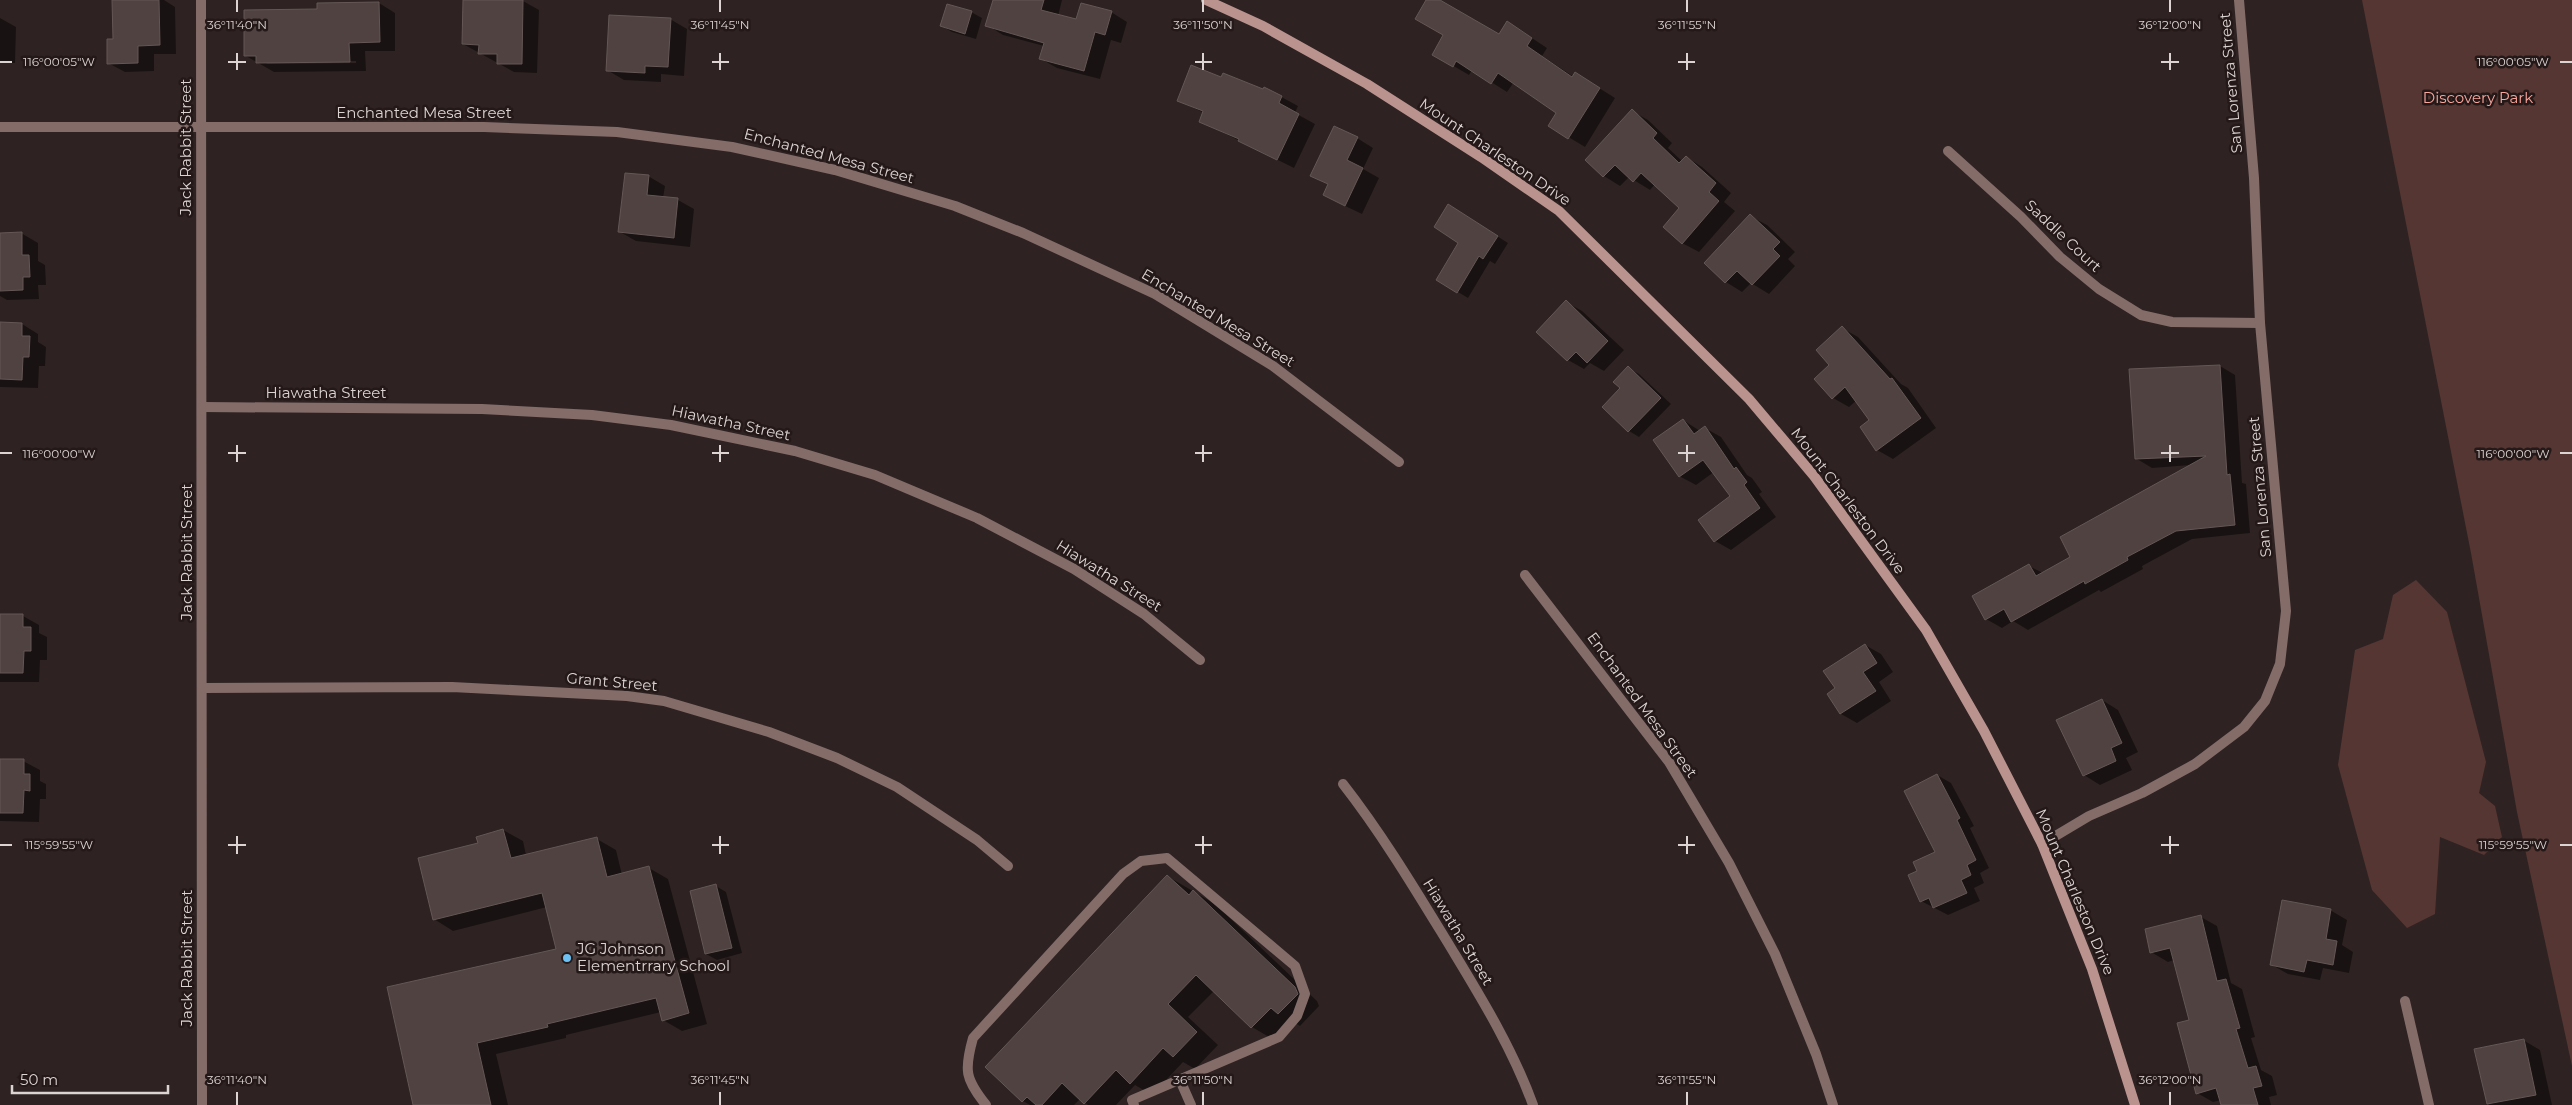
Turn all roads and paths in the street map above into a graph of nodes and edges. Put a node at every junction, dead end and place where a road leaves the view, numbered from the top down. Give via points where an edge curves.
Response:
1 (202, 0) edge
2 (1206, 0) edge
3 (2239, 0) edge
4 (0, 127) edge
5 (201, 129) junction
6 (1948, 150) dead end
7 (2260, 322) junction
8 (203, 407) junction
9 (1399, 462) dead end
10 (1525, 575) dead end
11 (1200, 660) dead end
12 (202, 688) junction
13 (1343, 784) dead end
14 (2042, 844) junction
15 (1008, 866) dead end
16 (2405, 1001) dead end
17 (1180, 1080) junction
18 (1130, 1104) edge
19 (202, 1105) edge
20 (986, 1105) edge
21 (1191, 1105) edge
22 (1533, 1105) edge
23 (1833, 1105) edge
24 (2135, 1105) edge
25 (2429, 1105) edge

1 - 5 street, Jack Rabbit Street
2 - 14 street, Mount Charleston Drive via 1263,26 1367,84 1559,211 1748,399 1814,476 1926,630 1984,730
3 - 7 street, San Lorenza Street via 2254,178
4 - 5 street, Enchanted Mesa Street
5 - 8 street, Jack Rabbit Street
5 - 9 street, Enchanted Mesa Street via 484,126 617,132 732,147 835,170 955,206 1015,229 1155,294 1273,366
6 - 7 street, Saddle Court via 2060,257 2098,289 2141,315 2172,322
7 - 14 street, San Lorenza Street via 2286,611 2275,682 2266,701 2244,727 2194,764 2142,793 2089,816
8 - 11 street, Hiawatha Street via 482,409 592,415 671,425 795,451 875,475 977,518 1074,569 1128,604
8 - 12 street, Jack Rabbit Street
10 - 23 street, Enchanted Mesa Street via 1669,762 1729,863 1775,954
12 - 15 street, Grant Street via 452,687 627,696 664,702 769,732 837,758 897,787 977,840
12 - 19 street, Jack Rabbit Street
13 - 22 street, Hiawatha Street via 1412,884 1500,1030
14 - 24 street, Mount Charleston Drive via 2092,969
16 - 25 street
17 - 18 street
17 - 20 street via 1279,1037 1297,1016 1305,994 1295,966 1167,858 1141,861 1123,874 973,1038 966,1062 971,1086
17 - 21 street

